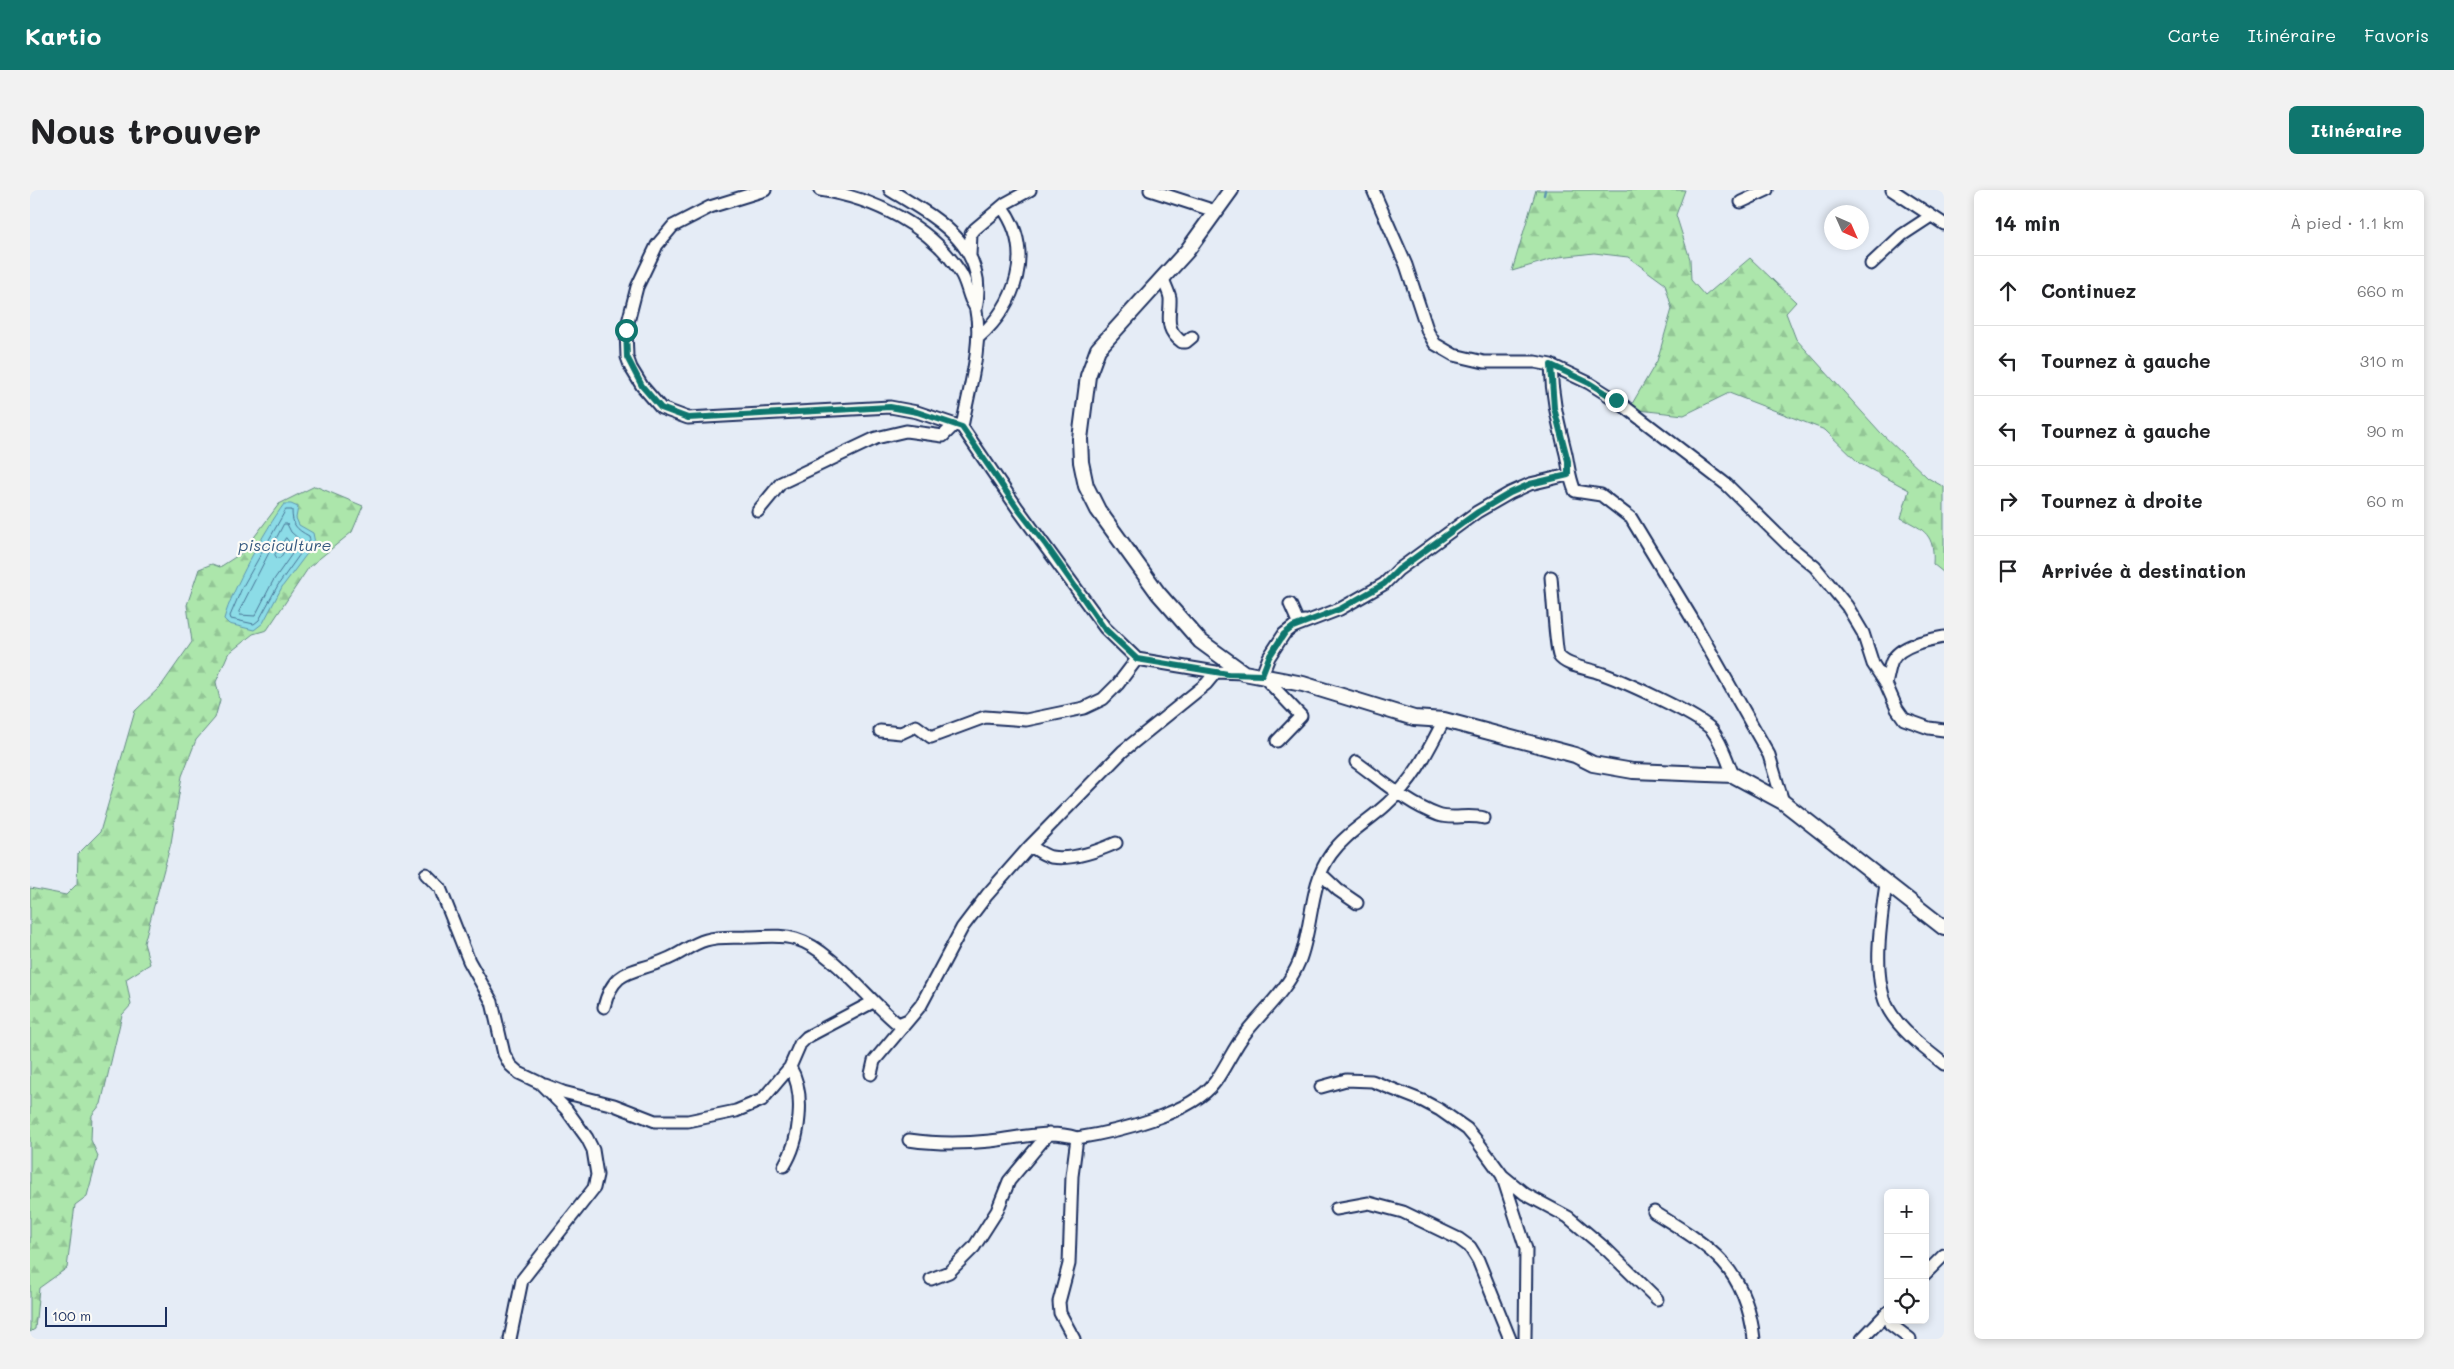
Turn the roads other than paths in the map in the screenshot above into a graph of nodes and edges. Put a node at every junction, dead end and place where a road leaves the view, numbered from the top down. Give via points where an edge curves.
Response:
1 (765, 190) edge
2 (820, 190) edge
3 (890, 190) edge
4 (1030, 190) edge
5 (1150, 190) edge
6 (1231, 190) edge
7 (1373, 190) edge
8 (1767, 190) edge
9 (1892, 190) edge
10 (1741, 202) dead end
11 (1002, 207) junction
12 (1215, 211) junction
13 (1931, 216) junction
14 (1944, 224) edge
15 (970, 255) junction
16 (1871, 264) dead end
17 (1162, 279) junction
18 (976, 309) junction
19 (1192, 337) dead end
20 (978, 338) junction
21 (1551, 365) junction
22 (958, 426) junction
23 (1568, 475) junction
24 (758, 511) dead end
25 (1551, 577) dead end
26 (1290, 604) dead end
27 (1305, 621) junction
28 (1944, 637) edge
29 (1137, 659) junction
30 (1216, 672) junction
31 (1244, 673) junction
32 (1262, 675) junction
33 (1886, 684) junction
34 (1444, 720) junction
35 (1944, 730) edge
36 (880, 731) dead end
37 (1277, 741) dead end
38 (1356, 762) dead end
39 (1733, 775) junction
40 (1398, 794) junction
41 (1783, 802) junction
42 (1484, 818) dead end
43 (1116, 842) dead end
44 (1030, 846) junction
45 (426, 874) dead end
46 (1321, 874) junction
47 (1886, 884) junction
48 (1357, 903) dead end
49 (1944, 928) edge
50 (873, 1002) junction
51 (604, 1007) dead end
52 (908, 1020) junction
53 (1944, 1064) edge
54 (790, 1068) junction
55 (870, 1074) dead end
56 (540, 1083) junction
57 (1321, 1087) dead end
58 (1048, 1133) junction
59 (1077, 1138) junction
60 (909, 1140) dead end
61 (784, 1166) dead end
62 (1502, 1175) junction
63 (1336, 1209) dead end
64 (1654, 1212) dead end
65 (1944, 1256) edge
66 (1929, 1270) edge
67 (932, 1280) dead end
68 (1059, 1294) junction
69 (1657, 1299) dead end
70 (1049, 1307) dead end
71 (1884, 1316) edge
72 (1890, 1324) edge
73 (510, 1339) edge
74 (1074, 1339) edge
75 (1510, 1339) edge
76 (1526, 1339) edge
77 (1754, 1339) edge
78 (1862, 1339) edge
79 (1910, 1339) edge

1 - 22 street via 710,207 682,220 657,245 637,287 626,330 627,357 642,386 661,408 688,418 890,407
2 - 18 street via 879,208 923,232 961,274
3 - 15 street via 937,218
4 - 11 street
5 - 12 street
6 - 12 main road
7 - 21 street via 1406,265 1435,344 1454,355 1484,362
8 - 10 street
9 - 13 street
11 - 15 street via 971,234
11 - 20 street via 1018,235 1019,266 1016,282 993,324
12 - 17 main road
13 - 14 street
13 - 16 street via 1902,235
15 - 18 street via 978,285
17 - 19 street via 1170,296 1168,322 1182,342
17 - 31 main road via 1098,348 1088,376 1082,414 1081,462 1086,486 1098,510 1158,593 1200,642
18 - 20 street
20 - 22 street
21 - 23 street via 1554,408 1568,461
21 - 33 street via 1616,400 1727,485 1786,544 1815,567 1850,611 1863,633 1873,664
22 - 24 street via 942,436 906,431 851,448 781,483
22 - 29 street via 1104,628
23 - 27 street via 1530,484 1510,493 1478,512 1398,570 1384,584 1340,609
23 - 41 street via 1575,491 1601,495 1631,518 1692,617 1769,755
25 - 39 street via 1558,655 1672,706 1710,728
26 - 27 street via 1298,622
27 - 32 street via 1284,634
28 - 33 street via 1897,653
29 - 30 street
29 - 36 street via 1103,699 1084,708 1026,720 985,717 930,737 916,726 901,733
30 - 31 street
30 - 44 street via 1206,684 1123,751
31 - 32 main road
32 - 34 main road via 1350,697 1414,718
32 - 37 street via 1301,716
33 - 35 street via 1904,719
34 - 39 main road via 1575,755 1593,764 1633,771
34 - 40 street via 1417,772
38 - 40 street
39 - 41 main road
40 - 42 street via 1438,815
40 - 46 street via 1345,838 1330,855
41 - 47 main road
43 - 44 street via 1066,857 1052,857
44 - 52 street via 962,928 921,1005
45 - 56 street via 440,888 468,961 492,1002 504,1054 510,1066
46 - 48 street
46 - 59 street via 1307,938 1293,974 1238,1041 1211,1086 1197,1098 1143,1123
47 - 49 main road
47 - 53 street via 1880,933 1881,990 1898,1023
50 - 51 street via 832,961 813,948 798,939 774,935 715,938 693,945 667,960 619,977 611,986
50 - 52 street via 898,1024
50 - 54 street via 807,1037 800,1044
52 - 55 street via 878,1054
54 - 56 street via 762,1100 736,1111 688,1121 655,1121 614,1104 562,1092
54 - 61 street via 798,1084 800,1110 792,1150
56 - 73 street via 566,1109 587,1138 593,1150 597,1175 594,1188 522,1280
57 - 62 street via 1346,1080 1372,1081 1423,1101 1467,1129
58 - 59 street
58 - 60 street via 970,1143
58 - 67 street via 1009,1181 997,1211 974,1247 949,1272
59 - 68 street via 1072,1176 1069,1264
62 - 69 street via 1525,1194 1568,1217
62 - 76 street via 1526,1249
63 - 75 street via 1369,1202 1403,1212 1470,1247
64 - 77 street via 1720,1258 1744,1291
65 - 66 street
68 - 70 street
68 - 74 street via 1060,1313
71 - 78 street
72 - 79 street

